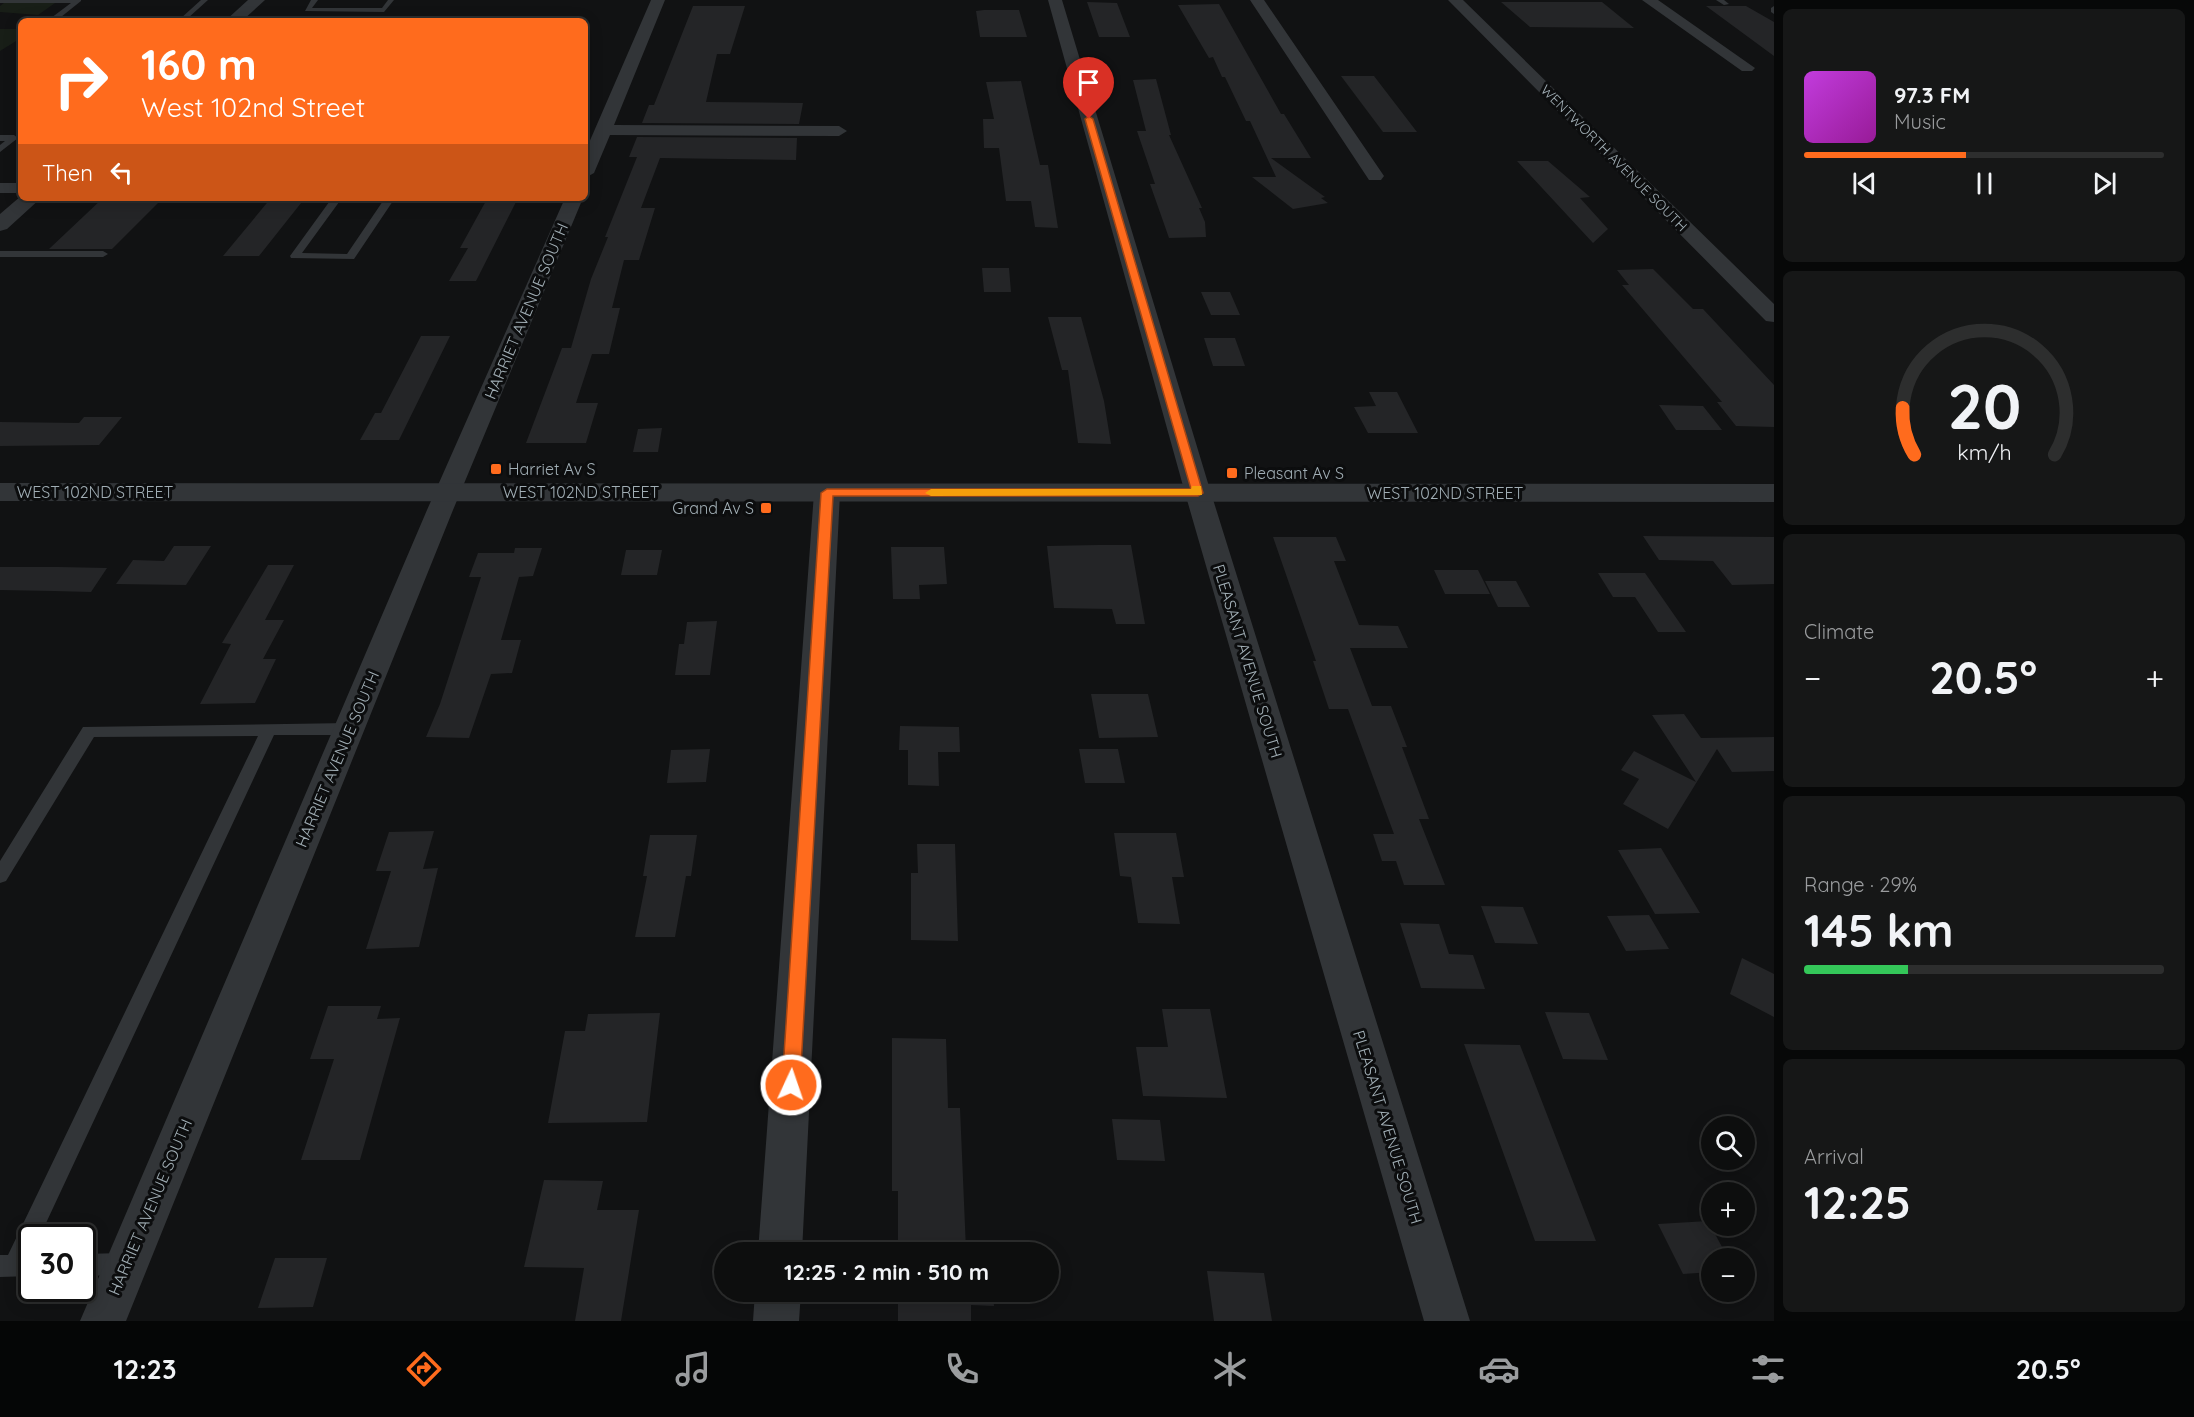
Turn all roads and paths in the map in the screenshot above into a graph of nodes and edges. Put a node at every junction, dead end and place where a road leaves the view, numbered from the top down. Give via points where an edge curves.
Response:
1 (79, 0) edge
2 (205, 0) edge
3 (257, 0) edge
4 (315, 0) edge
5 (391, 0) edge
6 (658, 0) edge
7 (1055, 0) edge
8 (1257, 0) edge
9 (1455, 0) edge
10 (1649, 0) edge
11 (0, 1) edge
12 (55, 18) edge
13 (184, 18) edge
14 (236, 18) edge
15 (1747, 68) dead end
16 (603, 130) junction
17 (839, 131) dead end
18 (0, 138) edge
19 (0, 149) edge
20 (588, 166) edge
21 (1375, 176) dead end
22 (0, 188) edge
23 (18, 188) edge
24 (28, 201) edge
25 (336, 201) edge
26 (388, 201) edge
27 (573, 201) edge
28 (0, 225) edge
29 (0, 254) edge
30 (103, 254) dead end
31 (1774, 316) edge
32 (0, 492) edge
33 (448, 492) junction
34 (827, 493) junction
35 (1198, 493) junction
36 (1774, 493) edge
37 (349, 729) junction
38 (269, 730) junction
39 (0, 876) edge
40 (781, 1242) edge
41 (127, 1264) junction
42 (96, 1265) edge
43 (15, 1266) edge
44 (777, 1302) edge
45 (103, 1321) edge
46 (776, 1321) edge
47 (1447, 1321) edge

1 - 11 lane
1 - 12 lane
2 - 13 lane
3 - 14 street
4 - 5 lane via 307,10 384,10
6 - 16 street
7 - 35 street, PLEASANT AVENUE SOUTH
8 - 21 street
9 - 31 street, WENTWORTH AVENUE SOUTH
10 - 15 street
16 - 17 street
16 - 20 street
18 - 19 lane via 14,138
22 - 23 street
24 - 28 street
25 - 26 lane via 295,256 350,257
27 - 33 street, HARRIET AVENUE SOUTH
29 - 30 lane
32 - 33 street, WEST 102ND STREET
33 - 34 street, WEST 102ND STREET
33 - 37 street, HARRIET AVENUE SOUTH
34 - 35 street, WEST 102ND STREET
34 - 40 street
35 - 36 street, WEST 102ND STREET
35 - 47 street, PLEASANT AVENUE SOUTH
37 - 38 lane
37 - 41 street, HARRIET AVENUE SOUTH
38 - 39 lane via 89,730
38 - 43 lane
41 - 42 lane
41 - 45 street, HARRIET AVENUE SOUTH
44 - 46 street

